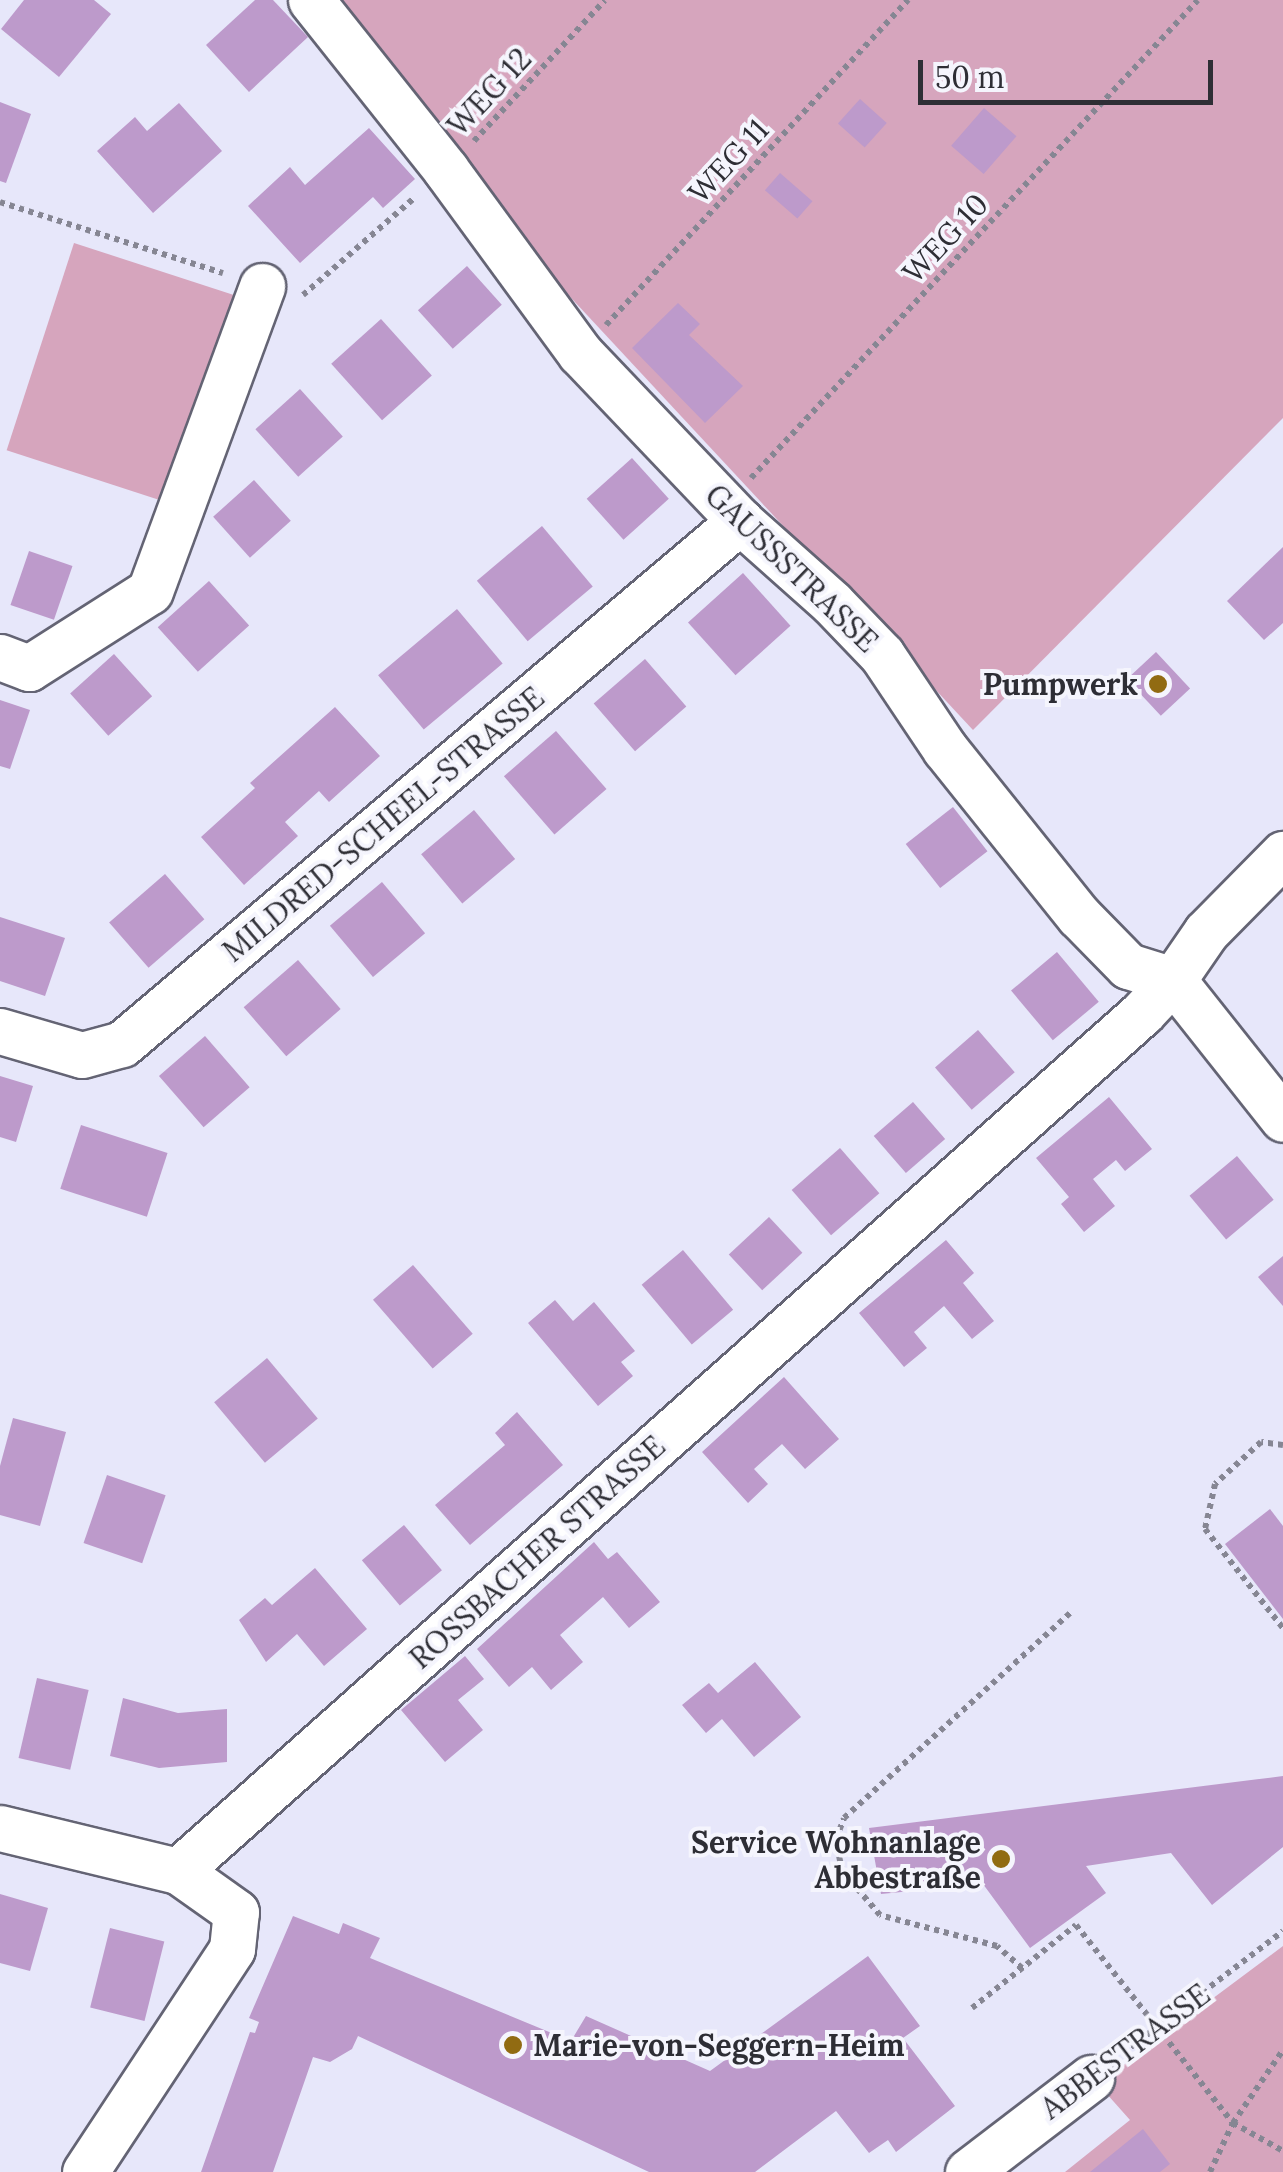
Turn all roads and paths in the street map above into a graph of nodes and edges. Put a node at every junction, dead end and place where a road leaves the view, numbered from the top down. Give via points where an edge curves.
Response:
1 (311, 0) edge
2 (605, 0) edge
3 (908, 0) edge
4 (1198, 0) edge
5 (446, 170) junction
6 (0, 202) edge
7 (262, 286) junction
8 (580, 353) junction
9 (732, 513) junction
10 (0, 658) edge
11 (1283, 854) edge
12 (1172, 980) junction
13 (0, 1030) edge
14 (1283, 1119) edge
15 (1283, 1445) edge
16 (1072, 1610) dead end
17 (1283, 1628) edge
18 (0, 1828) edge
19 (178, 1871) junction
20 (1283, 1931) edge
21 (1022, 1968) junction
22 (972, 2008) dead end
23 (1157, 2028) junction
24 (1283, 2050) edge
25 (1091, 2078) joint
26 (1233, 2123) junction
27 (1283, 2151) edge
28 (85, 2172) edge
29 (968, 2172) edge
30 (1210, 2172) edge

1 - 5 street, GAUSSSTRASSE
2 - 5 path, WEG 12
3 - 8 path, WEG 11
4 - 9 path, WEG 10
5 - 7 path, WEG 12 via 298,300
5 - 8 street, GAUSSSTRASSE
6 - 7 path
7 - 10 street via 150,591 28,668
8 - 9 street, GAUSSSTRASSE
9 - 12 street, GAUSSSTRASSE via 882,654 955,763 1079,916 1128,966
9 - 13 street, MILDRED-SCHEEL-STRASSE via 122,1044 82,1055
11 - 12 street, ROSSBACHER STRASSE via 1206,932
12 - 14 street
12 - 19 street, ROSSBACHER STRASSE
15 - 17 path via 1262,1442 1215,1484 1205,1529
16 - 21 path via 844,1818 836,1839 842,1871 880,1915 998,1946
18 - 19 street
19 - 28 street via 236,1912 232,1949
20 - 23 path, ABBESTRASSE
21 - 22 path
21 - 23 path via 1076,1925
23 - 25 path, ABBESTRASSE
23 - 26 path
24 - 26 path
25 - 29 street, ABBESTRASSE
26 - 27 path
26 - 30 path

